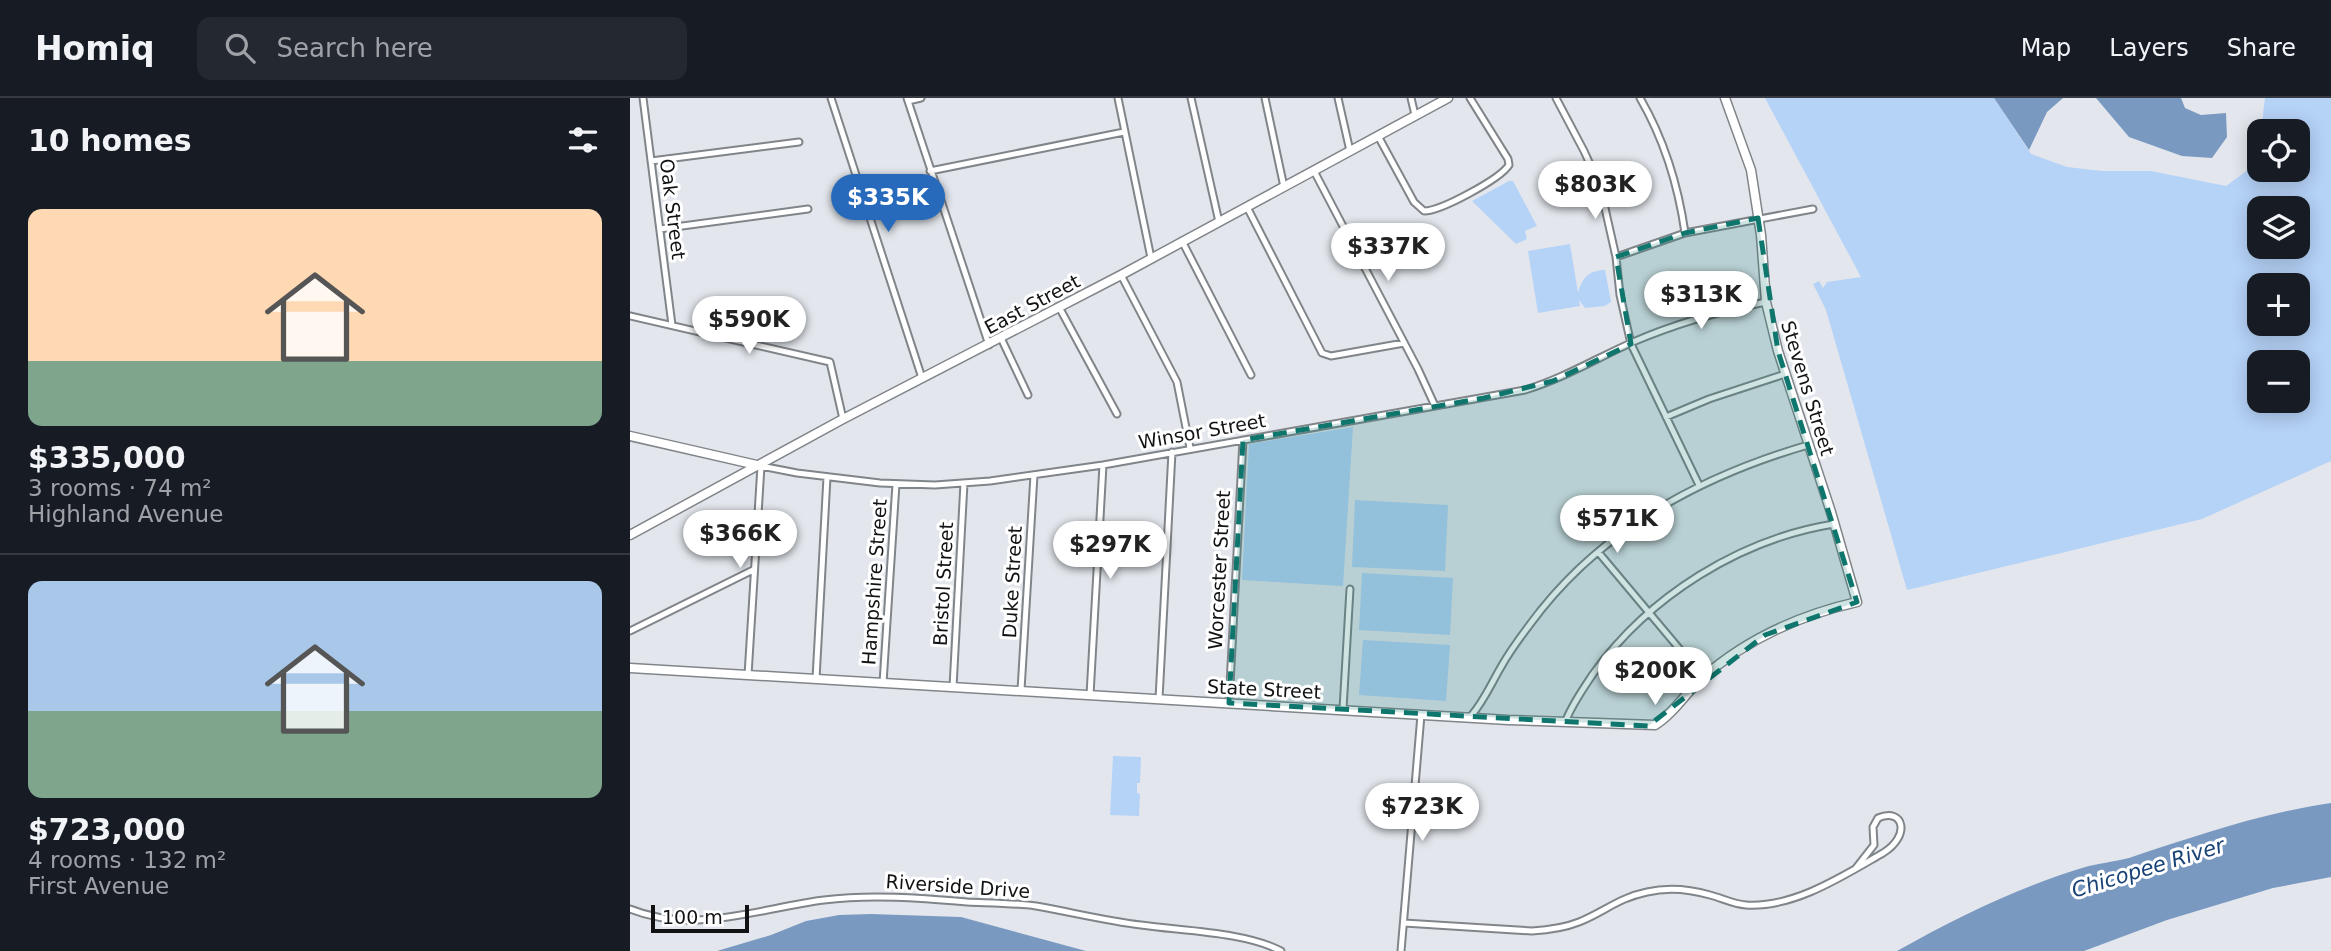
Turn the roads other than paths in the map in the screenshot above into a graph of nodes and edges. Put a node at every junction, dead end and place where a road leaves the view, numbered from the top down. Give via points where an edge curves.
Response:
1 (643, 98) edge
2 (831, 98) edge
3 (921, 98) edge
4 (1118, 98) edge
5 (1191, 98) edge
6 (1265, 98) edge
7 (1338, 98) edge
8 (1412, 98) edge
9 (1448, 98) edge
10 (1470, 98) edge
11 (1556, 98) edge
12 (1640, 98) edge
13 (1725, 98) edge
14 (907, 100) edge
15 (1415, 115) junction
16 (1125, 132) junction
17 (1378, 136) junction
18 (799, 142) dead end
19 (1350, 151) junction
20 (652, 161) junction
21 (930, 171) junction
22 (1314, 171) junction
23 (1284, 187) junction
24 (1247, 207) junction
25 (808, 209) dead end
26 (1813, 209) dead end
27 (1758, 218) junction
28 (1219, 222) junction
29 (660, 229) junction
30 (1685, 233) junction
31 (1182, 241) junction
32 (1616, 257) junction
33 (1150, 258) junction
34 (1121, 275) junction
35 (1766, 302) junction
36 (1059, 307) junction
37 (630, 316) edge
38 (672, 325) junction
39 (1001, 338) junction
40 (1404, 343) junction
41 (1631, 344) junction
42 (989, 345) junction
43 (1785, 374) junction
44 (1251, 375) dead end
45 (922, 378) junction
46 (1028, 395) dead end
47 (1435, 406) junction
48 (1117, 414) dead end
49 (1666, 417) junction
50 (843, 419) junction
51 (630, 436) edge
52 (1242, 440) junction
53 (1808, 445) junction
54 (1189, 448) junction
55 (1172, 452) junction
56 (1102, 465) junction
57 (761, 466) junction
58 (1034, 475) junction
59 (827, 477) junction
60 (964, 483) junction
61 (896, 484) junction
62 (1699, 485) junction
63 (1834, 523) junction
64 (630, 535) edge
65 (1599, 553) junction
66 (753, 570) junction
67 (1350, 589) dead end
68 (1857, 602) joint
69 (1648, 613) junction
70 (630, 631) edge
71 (630, 668) edge
72 (748, 675) junction
73 (1703, 677) junction
74 (816, 679) junction
75 (883, 683) junction
76 (953, 687) junction
77 (1021, 691) junction
78 (1090, 695) junction
79 (1159, 699) junction
80 (1228, 703) junction
81 (1343, 709) junction
82 (1421, 715) junction
83 (1471, 716) junction
84 (1566, 720) junction
85 (1856, 868) junction
86 (630, 909) edge
87 (1404, 923) junction
88 (1281, 951) edge
89 (1401, 951) edge

1 - 20 street, Oak Street
2 - 45 street
3 - 14 street
4 - 16 street
5 - 28 street
6 - 23 street
7 - 19 street
8 - 15 street
9 - 15 street, East Street
10 - 17 street via 1508,165 1497,177 1438,209 1424,212 1414,202
11 - 32 street via 1600,186
12 - 30 street via 1677,183
13 - 27 street, Stevens Street via 1751,170
14 - 21 street
15 - 17 street, East Street
16 - 21 street
16 - 33 street
17 - 19 street, East Street
18 - 20 street
19 - 22 street, East Street
20 - 29 street, Oak Street
21 - 42 street
22 - 23 street, East Street
22 - 40 street
23 - 24 street, East Street
24 - 28 street, East Street
24 - 40 street via 1322,352 1331,356
25 - 29 street
26 - 27 street
27 - 30 street
27 - 35 street, Stevens Street
28 - 31 street, East Street
29 - 38 street, Oak Street
30 - 32 street
31 - 33 street, East Street
31 - 44 street
32 - 41 street
33 - 34 street, East Street
34 - 36 street, East Street
34 - 54 street via 1177,382
35 - 41 street, Winsor Street via 1713,313
35 - 43 street, Stevens Street
36 - 39 street, East Street
36 - 48 street
37 - 38 street
38 - 50 street via 830,362
39 - 42 street, East Street
39 - 46 street
40 - 47 street
41 - 47 street, Winsor Street via 1539,386
41 - 49 street
42 - 45 street, East Street
43 - 49 street
43 - 53 street, Stevens Street
45 - 50 street, East Street
47 - 52 street, Winsor Street
49 - 62 street
50 - 57 street, East Street
51 - 57 street, Winsor Street
52 - 54 street, Winsor Street
52 - 80 street, Worcester Street
53 - 62 street
53 - 63 street, Stevens Street
54 - 55 street, Winsor Street
55 - 56 street, Winsor Street
55 - 79 street
56 - 58 street, Winsor Street
56 - 78 street
57 - 59 street, Winsor Street
57 - 64 street, East Street
57 - 66 street
58 - 60 street, Winsor Street
58 - 77 street, Duke Street
59 - 61 street, Winsor Street
59 - 74 street
60 - 61 street, Winsor Street
60 - 76 street, Bristol Street
61 - 75 street, Hampshire Street
62 - 65 street via 1641,519
63 - 68 street, Stevens Street
63 - 69 street via 1752,547
65 - 69 street
65 - 83 street via 1541,610
66 - 70 street
66 - 72 street
67 - 81 street
68 - 73 street, State Street via 1780,627
69 - 73 street
69 - 84 street via 1602,662
71 - 72 street, State Street
72 - 74 street, State Street
73 - 84 street, State Street via 1655,725
74 - 75 street, State Street
75 - 76 street, State Street
76 - 77 street, State Street
77 - 78 street, State Street
78 - 79 street, State Street
79 - 80 street, State Street
80 - 81 street, State Street
81 - 82 street, State Street
82 - 83 street, State Street
82 - 87 street
83 - 84 street, State Street
85 - 85 street via 1898,842 1899,821 1890,816 1878,818 1873,827 1874,845
85 - 87 street via 1794,898 1763,904 1744,905 1695,891 1646,892 1614,902 1580,922 1550,930
86 - 88 street, Riverside Drive via 660,918 702,920 822,900 937,899 1034,906 1247,938
87 - 89 street

